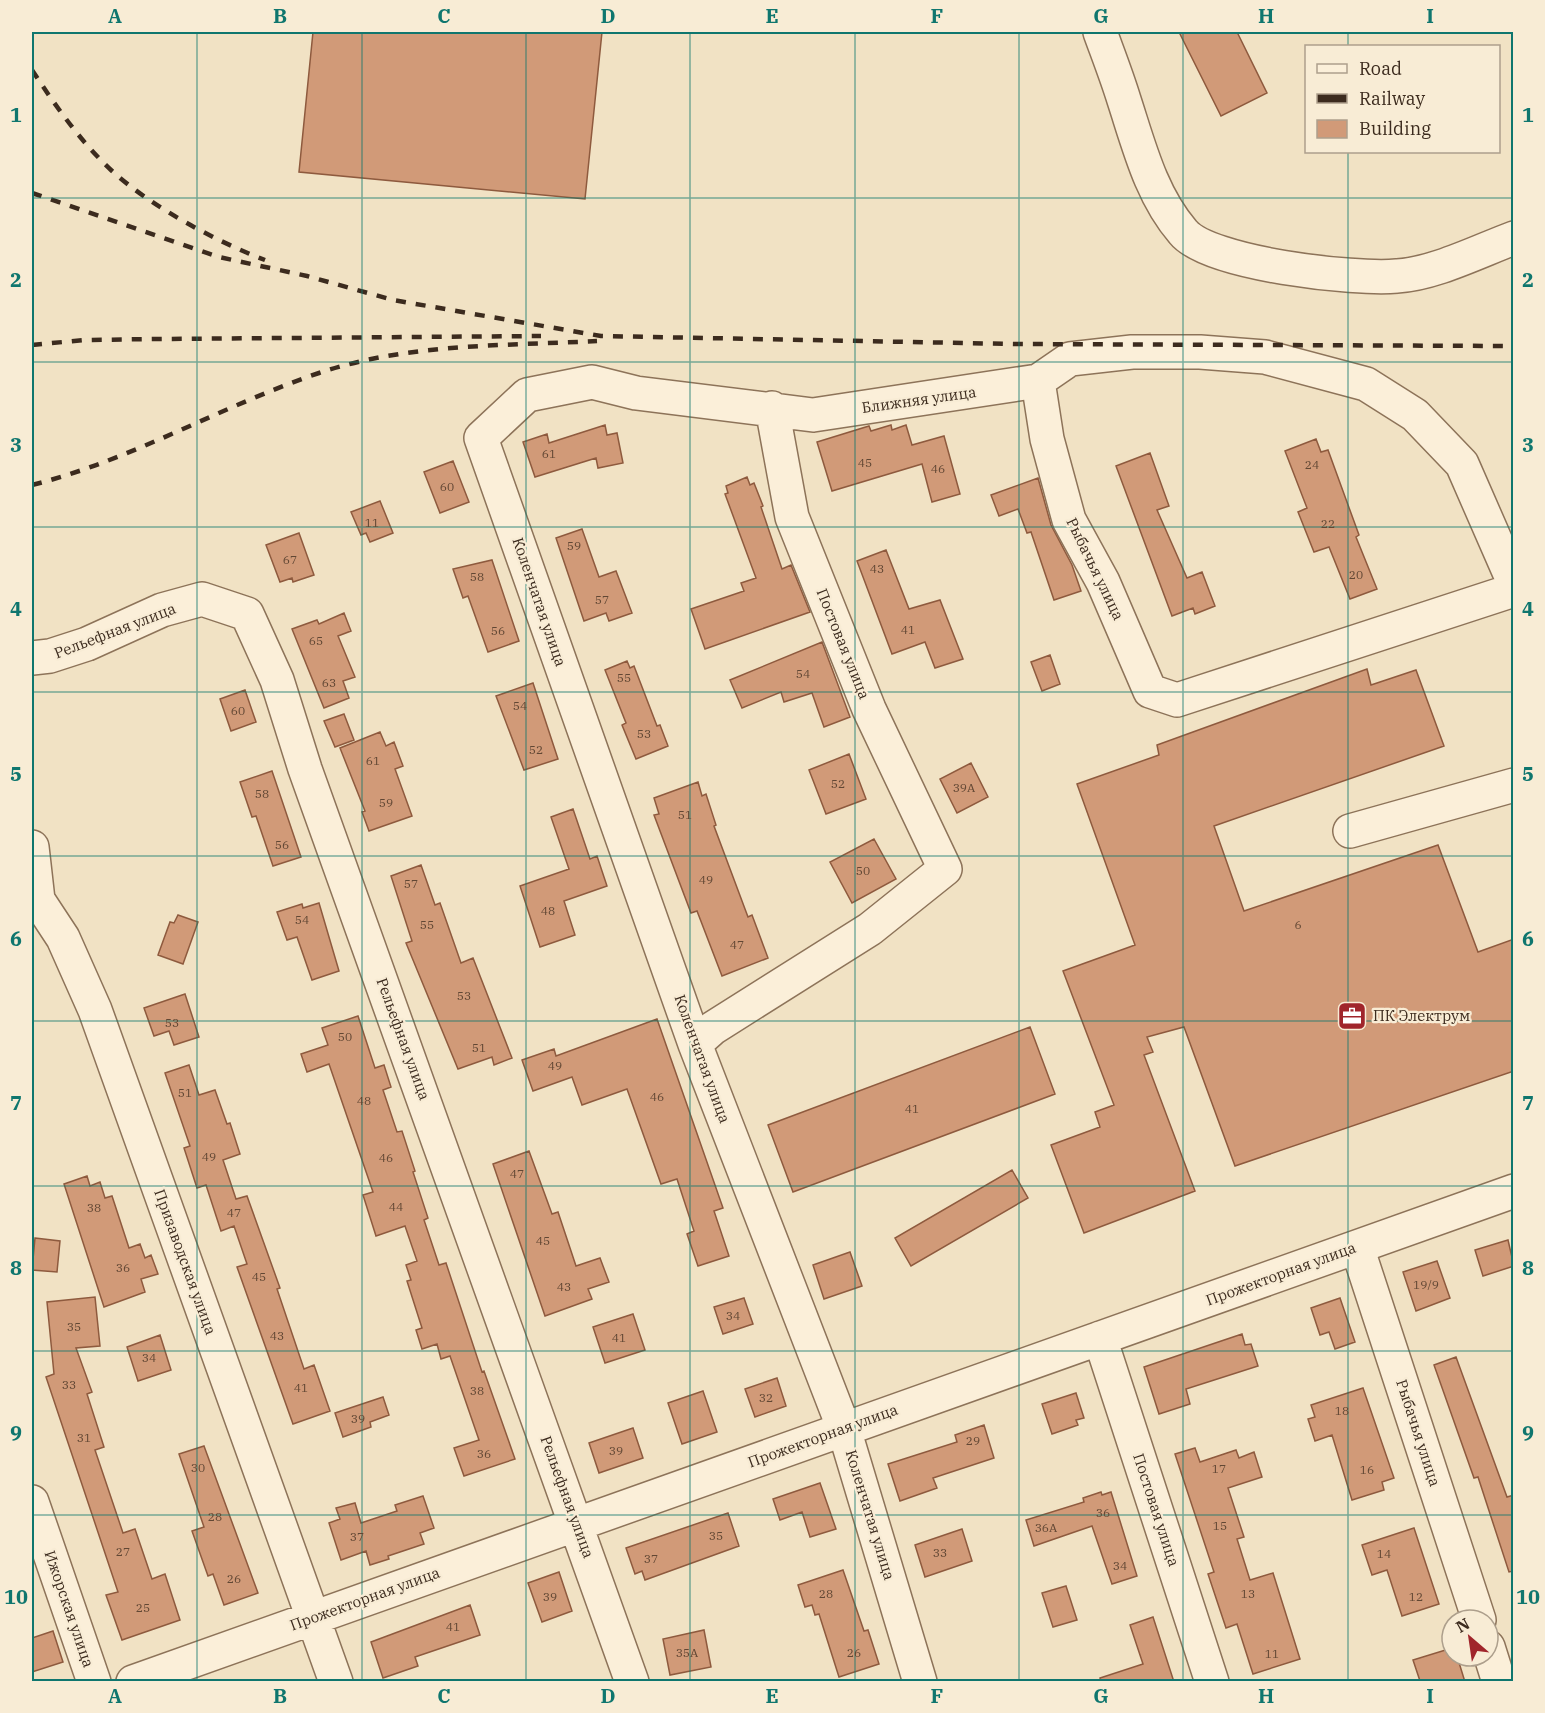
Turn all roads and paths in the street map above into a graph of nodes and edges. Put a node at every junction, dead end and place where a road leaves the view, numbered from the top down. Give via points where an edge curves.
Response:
1 (1100, 32) edge
2 (1514, 238) edge
3 (1038, 381) junction
4 (772, 408) junction
5 (481, 438) joint
6 (1514, 583) edge
7 (1514, 590) edge
8 (32, 658) edge
9 (1514, 785) edge
10 (1350, 831) dead end
11 (32, 847) edge
12 (35, 899) edge
13 (695, 1044) junction
14 (1514, 1191) edge
15 (1357, 1247) junction
16 (1100, 1338) junction
17 (844, 1429) junction
18 (32, 1502) edge
19 (577, 1524) junction
20 (1475, 1608) edge
21 (315, 1617) junction
22 (94, 1682) edge
23 (133, 1682) edge
24 (336, 1682) edge
25 (632, 1682) edge
26 (920, 1682) edge
27 (1212, 1682) edge

1 - 2 street via 1146,170 1184,234 1205,248 1259,263 1342,275 1398,276
3 - 4 street, Ближняя улица via 813,415
3 - 6 street, Ближняя улица via 1070,359 1132,352 1200,352 1265,357 1366,384 1414,415 1462,464
3 - 7 street, Рыбачья улица via 1047,439 1069,520 1103,582 1150,692 1177,700
4 - 5 street, Ближняя улица via 636,393 592,381 527,395
4 - 13 street, Постовая улица via 792,516 869,709 945,869 870,929 713,1028
5 - 13 street, Коленчатая улица
8 - 19 street, Рельефная улица via 87,644 162,610 202,599 248,614 277,680 305,769
9 - 10 street
11 - 12 street, Призаводская улица
12 - 21 street, Призаводская улица via 63,938 95,1010
13 - 17 street, Коленчатая улица
14 - 15 street, Прожекторная улица
15 - 16 street, Прожекторная улица
15 - 20 street, Рыбачья улица
16 - 17 street, Прожекторная улица
16 - 27 street, Постовая улица
17 - 19 street, Прожекторная улица
17 - 26 street, Коленчатая улица
18 - 22 street, Ижорская улица
19 - 21 street, Прожекторная улица
19 - 25 street, Рельефная улица
21 - 23 street, Прожекторная улица
21 - 24 street, Призаводская улица

